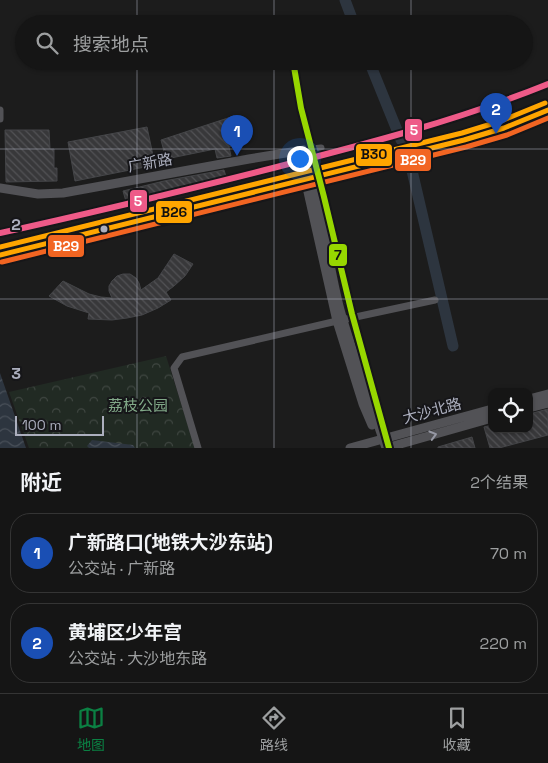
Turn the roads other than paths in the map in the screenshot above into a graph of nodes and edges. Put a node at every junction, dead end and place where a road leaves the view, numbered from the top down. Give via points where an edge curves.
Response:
1 (548, 103) edge
2 (0, 110) edge
3 (548, 110) edge
4 (0, 119) edge
5 (321, 148) dead end
6 (300, 151) junction
7 (308, 176) junction
8 (0, 188) edge
9 (0, 248) edge
10 (0, 255) edge
11 (434, 300) dead end
12 (340, 320) junction
13 (548, 394) edge
14 (533, 398) edge
15 (548, 403) edge
16 (533, 407) edge
17 (488, 410) edge
18 (488, 419) edge
19 (383, 442) edge
20 (198, 448) edge
21 (350, 448) edge

1 - 7 main road via 499,124
2 - 4 street
3 - 7 main road via 475,137
5 - 6 street
6 - 7 street
6 - 8 street, 广新路 via 63,193 38,194
7 - 9 main road
7 - 10 main road
7 - 12 street via 336,290
11 - 12 street
12 - 19 street via 363,404
12 - 20 street via 182,357 174,368
13 - 14 street
15 - 16 street
17 - 19 street, 大沙北路
19 -> 18 street, 大沙北路
19 - 21 street, 大沙北路

